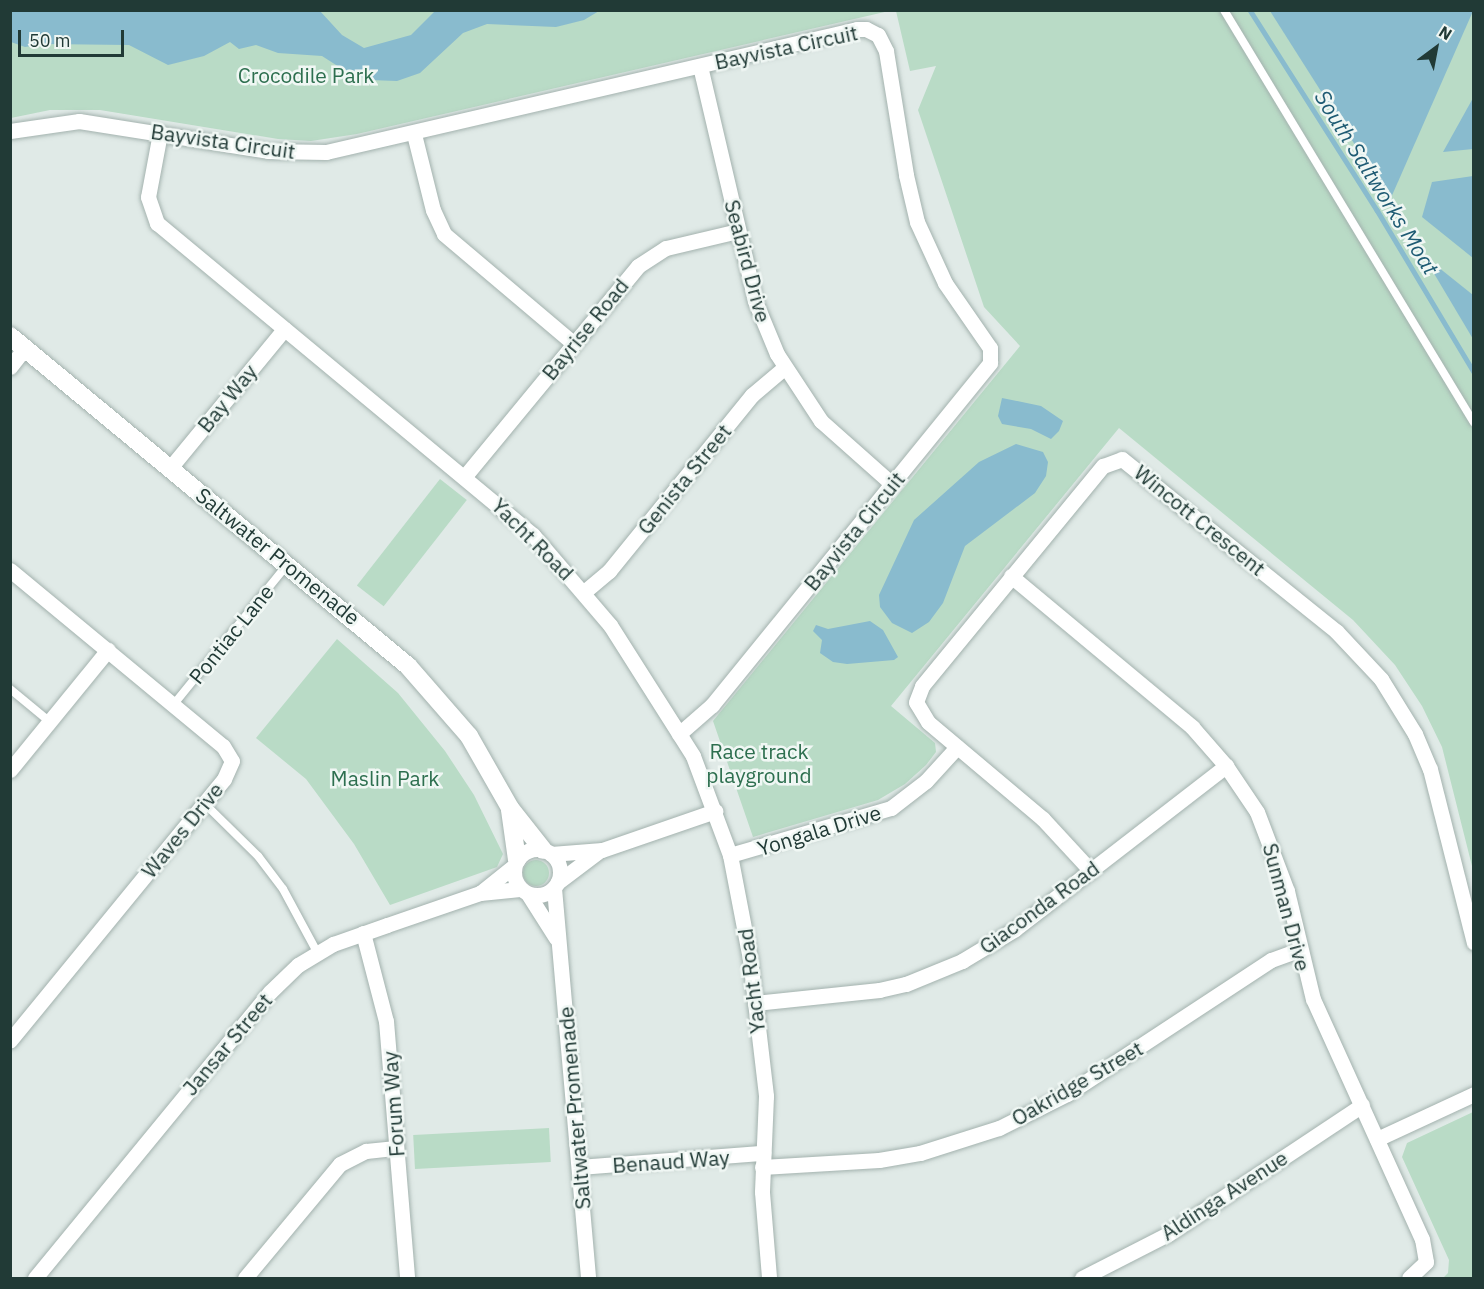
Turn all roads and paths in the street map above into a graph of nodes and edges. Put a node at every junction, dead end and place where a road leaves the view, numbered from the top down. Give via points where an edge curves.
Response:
1 (1224, 10) edge
2 (700, 66) junction
3 (10, 130) edge
4 (160, 133) junction
5 (414, 134) junction
6 (738, 231) junction
7 (284, 329) junction
8 (10, 336) edge
9 (573, 344) junction
10 (25, 348) junction
11 (10, 367) edge
12 (784, 368) junction
13 (1473, 422) edge
14 (170, 468) junction
15 (465, 476) junction
16 (893, 485) junction
17 (288, 564) junction
18 (10, 570) edge
19 (1011, 576) junction
20 (584, 592) junction
21 (108, 650) junction
22 (10, 689) edge
23 (174, 704) junction
24 (50, 722) junction
25 (679, 734) junction
26 (957, 747) junction
27 (1226, 766) junction
28 (10, 770) edge
29 (204, 803) junction
30 (510, 808) junction
31 (716, 811) junction
32 (602, 850) junction
33 (547, 852) junction
34 (730, 855) junction
35 (516, 863) junction
36 (1091, 871) junction
37 (556, 885) junction
38 (524, 891) junction
39 (480, 893) junction
40 (363, 933) junction
41 (555, 938) junction
42 (1473, 943) edge
43 (1299, 950) junction
44 (317, 952) junction
45 (755, 1003) junction
46 (10, 1040) edge
47 (1473, 1094) edge
48 (1362, 1105) junction
49 (1377, 1139) junction
50 (396, 1148) junction
51 (763, 1160) junction
52 (579, 1167) junction
53 (35, 1278) edge
54 (245, 1278) edge
55 (406, 1278) edge
56 (588, 1278) edge
57 (769, 1278) edge
58 (1082, 1278) edge
59 (1409, 1278) edge

1 - 13 lane
2 - 5 street, Bayvista Circuit
2 - 6 street, Seabird Drive
2 - 16 street, Bayvista Circuit via 857,29 873,31 882,40 918,222 945,283 991,355 985,372
3 - 4 street, Bayvista Circuit via 79,121
4 - 5 street, Bayvista Circuit via 306,153
4 - 7 street, Yacht Road via 148,197 153,217
5 - 9 street via 433,210 444,234
6 - 9 street, Bayrise Road via 685,243 652,256 624,281
6 - 12 street, Seabird Drive via 758,309
7 - 14 street, Bay Way
7 - 15 street, Yacht Road
8 - 10 street, Saltwater Promenade
9 - 15 street, Bayrise Road
10 - 11 street
10 - 14 street, Saltwater Promenade
12 - 16 street, Seabird Drive via 821,421
12 - 20 street, Genista Street via 752,395 609,571
14 - 17 street, Saltwater Promenade
15 - 20 street, Yacht Road via 526,529
16 - 25 street, Bayvista Circuit via 712,705
17 - 23 lane, Pontiac Lane
17 - 30 street, Saltwater Promenade via 390,648 431,688 485,761
18 - 21 street, Waves Drive
19 - 26 street, Wincott Crescent via 918,694 920,712
19 - 27 street, Sunman Drive via 1192,727
19 - 42 street, Wincott Crescent via 1103,466 1116,458 1130,462 1336,631 1386,687 1415,734 1430,770
20 - 25 street, Yacht Road via 622,643
21 - 23 street, Waves Drive
21 - 24 street
22 - 24 lane
23 - 29 street, Waves Drive via 231,756 229,771
24 - 28 street
25 - 31 street, Yacht Road
26 - 34 street, Yongala Drive via 926,781 891,808
26 - 36 street, Wincott Crescent via 1051,826
27 - 36 street, Giaconda Road
27 - 43 street, Sunman Drive via 1271,842 1287,891
29 - 44 lane via 258,856 283,889
29 - 46 street, Waves Drive
30 - 33 street, Saltwater Promenade
30 - 35 street, Saltwater Promenade
31 - 32 street
31 - 34 street, Yacht Road
32 - 33 street
32 - 37 street
33 - 35 street via 528,851
33 - 37 street via 560,867
34 - 45 street, Yacht Road
35 - 38 street
35 - 39 street, Jansar Street
36 - 45 street, Giaconda Road via 1007,934 936,973 906,984 845,996
37 - 38 street via 542,895
37 - 41 street, Saltwater Promenade
38 - 39 street, Jansar Street
38 - 41 street, Saltwater Promenade
39 - 40 street, Jansar Street
40 - 44 street, Jansar Street
40 - 50 street, Forum Way via 386,1021
41 - 52 street, Saltwater Promenade via 564,991
43 - 48 street, Sunman Drive via 1313,999
43 - 51 street, Oakridge Street via 1271,960 1075,1089 999,1128 920,1153 879,1160
44 - 53 street, Jansar Street via 270,992
45 - 51 street, Yacht Road via 766,1096
47 - 49 street
48 - 49 street, Sunman Drive
48 - 58 street, Aldinga Avenue via 1168,1234
49 - 59 street, Sunman Drive via 1425,1249 1425,1265
50 - 54 street via 366,1151 340,1164
50 - 55 street, Forum Way
51 - 52 street, Benaud Way
51 - 57 street, Yacht Road
52 - 56 street, Saltwater Promenade

